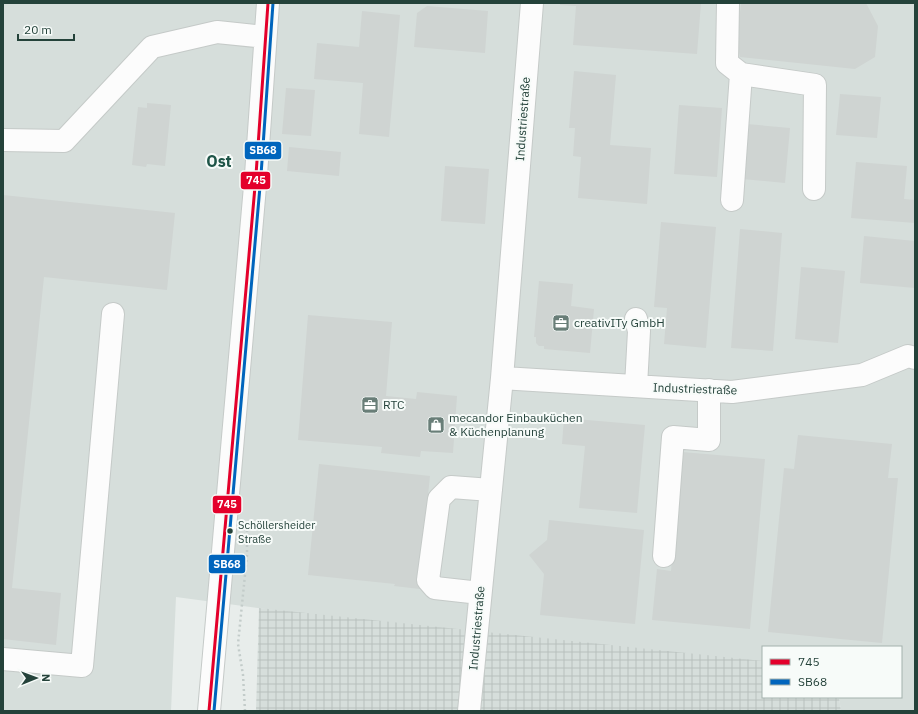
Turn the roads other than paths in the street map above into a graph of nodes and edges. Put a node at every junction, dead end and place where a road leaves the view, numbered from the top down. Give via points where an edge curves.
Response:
1 (268, 3) edge
2 (532, 3) edge
3 (728, 3) edge
4 (266, 37) junction
5 (734, 69) junction
6 (3, 140) edge
7 (814, 190) dead end
8 (732, 200) dead end
9 (113, 314) dead end
10 (636, 319) dead end
11 (912, 357) edge
12 (502, 378) junction
13 (636, 386) junction
14 (709, 390) junction
15 (491, 490) junction
16 (664, 556) dead end
17 (480, 593) junction
18 (3, 659) edge
19 (209, 711) edge
20 (469, 711) edge

1 - 4 street
2 - 12 street, Industriestraße
3 - 5 street
4 - 6 street via 217,32 152,47 64,141
4 - 19 street
5 - 7 street via 815,84
5 - 8 street
9 - 18 street via 82,666
10 - 13 street via 639,331
11 - 14 street, Industriestraße via 862,375 732,392
12 - 13 street, Industriestraße
12 - 15 street, Industriestraße
13 - 14 street, Industriestraße
14 - 16 street via 709,440 673,437
15 - 17 street, Industriestraße
15 - 17 street via 451,487 439,499 428,580 436,588
17 - 20 street, Industriestraße

